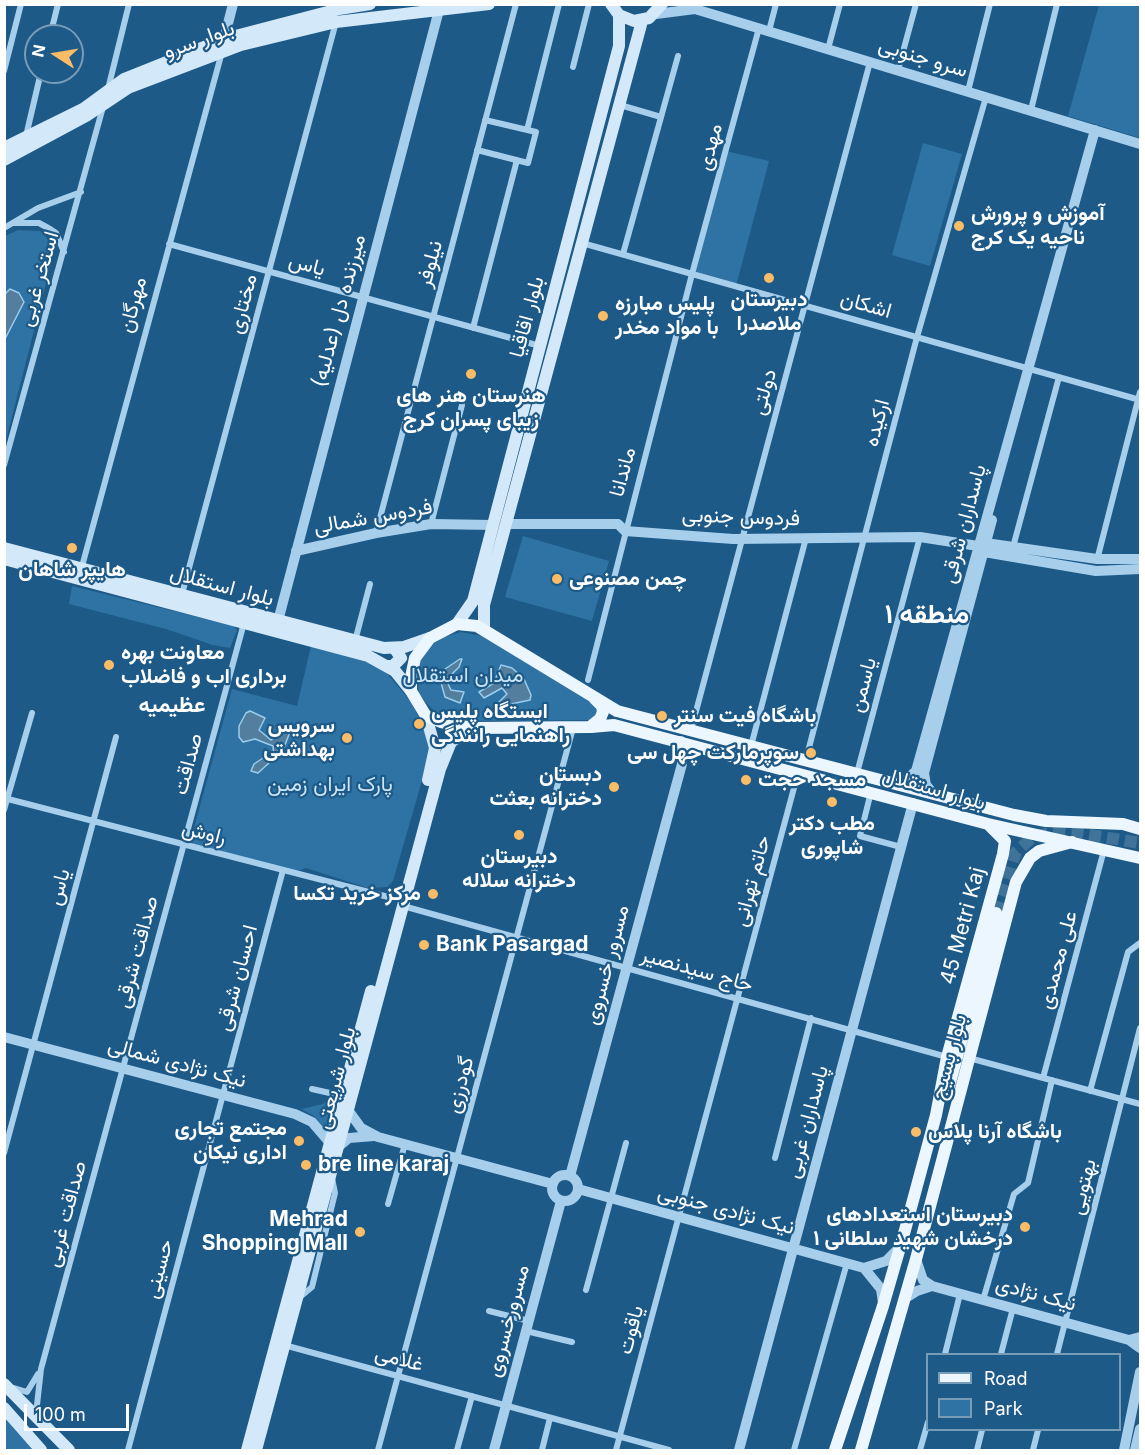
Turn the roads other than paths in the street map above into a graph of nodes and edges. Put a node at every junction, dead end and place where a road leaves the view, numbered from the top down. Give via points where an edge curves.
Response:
1 (21, 4) edge
2 (58, 4) edge
3 (129, 4) edge
4 (233, 4) edge
5 (370, 4) edge
6 (489, 4) edge
7 (516, 4) edge
8 (559, 4) edge
9 (589, 4) edge
10 (776, 4) edge
11 (840, 4) edge
12 (916, 4) edge
13 (990, 4) edge
14 (1057, 4) edge
15 (611, 5) edge
16 (692, 7) edge
17 (659, 9) edge
18 (439, 10) junction
19 (339, 12) edge
20 (619, 15) junction
21 (642, 21) junction
22 (53, 24) edge
23 (764, 30) junction
24 (223, 46) junction
25 (828, 49) junction
26 (678, 56) dead end
27 (870, 62) junction
28 (573, 67) dead end
29 (898, 70) junction
30 (4, 71) edge
31 (38, 84) edge
32 (968, 91) junction
33 (106, 96) junction
34 (986, 97) junction
35 (620, 105) junction
36 (1030, 110) junction
37 (661, 117) junction
38 (485, 120) junction
39 (527, 130) junction
40 (1095, 130) junction
41 (25, 137) junction
42 (1140, 144) edge
43 (4, 148) edge
44 (477, 150) junction
45 (4, 160) edge
46 (517, 160) junction
47 (81, 192) junction
48 (12, 223) junction
49 (4, 228) edge
50 (582, 243) junction
51 (169, 244) junction
52 (64, 252) junction
53 (623, 254) junction
54 (269, 272) junction
55 (692, 274) junction
56 (363, 298) junction
57 (805, 306) junction
58 (434, 317) junction
59 (473, 328) junction
60 (917, 337) junction
61 (540, 346) junction
62 (1029, 369) junction
63 (1059, 377) junction
64 (1140, 397) edge
65 (462, 405) dead end
66 (4, 465) edge
67 (432, 524) junction
68 (506, 524) junction
69 (493, 525) junction
70 (625, 531) junction
71 (376, 533) junction
72 (920, 537) junction
73 (740, 538) junction
74 (806, 538) junction
75 (864, 538) junction
76 (983, 547) junction
77 (4, 548) edge
78 (296, 551) junction
79 (1013, 551) junction
80 (4, 559) edge
81 (1140, 559) edge
82 (1096, 565) junction
83 (1140, 569) edge
84 (81, 573) junction
85 (370, 584) dead end
86 (182, 595) junction
87 (278, 621) junction
88 (244, 622) junction
89 (457, 624) junction
90 (484, 629) junction
91 (430, 638) junction
92 (355, 641) junction
93 (395, 649) junction
94 (388, 666) junction
95 (588, 680) dead end
96 (411, 691) junction
97 (594, 698) junction
98 (32, 713) dead end
99 (426, 716) junction
100 (591, 727) junction
101 (473, 728) junction
102 (573, 728) junction
103 (691, 730) junction
104 (116, 737) dead end
105 (681, 741) junction
106 (451, 742) junction
107 (696, 745) junction
108 (751, 746) junction
109 (435, 748) junction
110 (806, 759) junction
111 (682, 764) junction
112 (798, 772) junction
113 (920, 772) junction
114 (857, 773) junction
115 (896, 783) junction
116 (871, 791) junction
117 (931, 791) junction
118 (6, 799) edge
119 (913, 803) junction
120 (4, 810) edge
121 (94, 821) junction
122 (988, 824) junction
123 (1140, 829) edge
124 (1072, 842) junction
125 (184, 844) junction
126 (901, 847) junction
127 (1104, 850) junction
128 (1140, 858) edge
129 (283, 870) junction
130 (399, 902) junction
131 (998, 912) junction
132 (517, 937) junction
133 (1140, 943) edge
134 (627, 968) junction
135 (738, 998) junction
136 (811, 1018) junction
137 (1140, 1028) edge
138 (852, 1030) junction
139 (4, 1037) edge
140 (34, 1045) junction
141 (947, 1057) junction
142 (968, 1058) junction
143 (123, 1069) junction
144 (1043, 1078) junction
145 (1052, 1080) junction
146 (312, 1089) dead end
147 (1090, 1091) junction
148 (223, 1095) junction
149 (343, 1096) junction
150 (1122, 1099) junction
151 (1140, 1104) edge
152 (348, 1110) junction
153 (936, 1115) junction
154 (378, 1137) junction
155 (626, 1143) dead end
156 (405, 1144) junction
157 (334, 1146) junction
158 (4, 1153) edge
159 (458, 1158) junction
160 (775, 1158) dead end
161 (570, 1176) junction
162 (553, 1184) junction
163 (578, 1189) junction
164 (610, 1198) junction
165 (561, 1201) junction
166 (388, 1204) dead end
167 (679, 1217) junction
168 (900, 1246) junction
169 (793, 1248) junction
170 (916, 1259) junction
171 (847, 1263) junction
172 (864, 1268) junction
173 (932, 1286) junction
174 (586, 1290) dead end
175 (960, 1294) junction
176 (904, 1299) junction
177 (983, 1300) junction
178 (883, 1306) junction
179 (1013, 1308) junction
180 (489, 1311) dead end
181 (1065, 1323) junction
182 (527, 1326) junction
183 (1135, 1339) edge
184 (572, 1342) dead end
185 (284, 1345) junction
186 (1140, 1348) edge
187 (945, 1353) edge
188 (1001, 1353) edge
189 (1057, 1353) edge
190 (41, 1369) junction
191 (1140, 1372) edge
192 (398, 1376) junction
193 (4, 1383) edge
194 (472, 1396) junction
195 (506, 1406) junction
196 (4, 1408) edge
197 (550, 1418) junction
198 (38, 1420) junction
199 (926, 1426) edge
200 (1140, 1429) edge
201 (982, 1431) edge
202 (1038, 1431) edge
203 (25, 1432) junction
204 (620, 1437) junction
205 (1130, 1448) edge
206 (41, 1450) edge
207 (69, 1450) edge
208 (128, 1450) edge
209 (247, 1450) edge
210 (256, 1450) edge
211 (378, 1450) edge
212 (457, 1450) edge
213 (494, 1450) edge
214 (542, 1450) edge
215 (616, 1450) edge
216 (669, 1450) edge
217 (739, 1450) edge
218 (794, 1450) edge
219 (835, 1450) edge
220 (861, 1450) edge
221 (920, 1450) edge
222 (977, 1450) edge
223 (1033, 1450) edge

1 - 30 street
2 - 22 street
3 - 33 street, استخر غربی
4 - 24 street, مهرگان
5 - 19 main road, بلوار سرو
6 - 18 main road, بلوار سرو
7 - 38 street, نیلوفر
8 - 39 street
9 - 28 street
10 - 23 street, مهدی
11 - 25 street
12 - 29 street
13 - 32 street
14 - 36 street
15 - 20 main road
16 - 17 street, سرو جنوبی
16 - 23 street, سرو جنوبی
17 - 21 main road
18 - 19 main road, بلوار سرو
18 - 56 street, میرزنده دل (عدلیه)
19 - 24 main road, بلوار سرو
19 - 54 street, مختاری
20 - 21 main road
20 - 61 main road, بلوار اقاقیا via 619,46
21 - 35 main road, بلوار اقاقیا
23 - 25 street, سرو جنوبی
23 - 55 street, مهدی
24 - 33 main road, بلوار سرو
24 - 51 street, مهرگان
25 - 27 street, سرو جنوبی
26 - 37 street
27 - 29 street, سرو جنوبی
27 - 57 street, دولتی
29 - 32 street, سرو جنوبی
31 - 41 street
32 - 34 street, سرو جنوبی
33 - 41 main road
33 - 45 main road via 86,116
33 - 47 street, استخر غربی
34 - 36 street, سرو جنوبی
34 - 60 street, ارکیده
35 - 37 street
35 - 50 main road, بلوار اقاقیا
36 - 40 street, سرو جنوبی
37 - 53 street
38 - 39 street
38 - 44 street, نیلوفر
39 - 46 street via 536,132 528,163
40 - 42 street, سرو جنوبی
40 - 62 street, پاسداران شرقی
41 - 43 main road
44 - 46 street
44 - 58 street, نیلوفر
46 - 59 street
47 - 48 street via 38,208
47 - 52 street, استخر غربی
48 - 49 street
48 - 52 street via 39,223 50,228
50 - 53 street, اشکان
50 - 68 main road, بلوار اقاقیا
51 - 54 street, یاس
51 - 84 street, مهرگان
52 - 66 street, استخر غربی
53 - 55 street, اشکان
54 - 56 street, یاس
54 - 86 street, مختاری
55 - 57 street, اشکان
55 - 70 street, ماندانا
56 - 58 street, یاس
56 - 78 street, میرزنده دل (عدلیه)
57 - 60 street, اشکان
57 - 73 street, دولتی
58 - 59 street, یاس
58 - 71 street, نیلوفر
59 - 61 street, یاس
60 - 62 street, اشکان
60 - 75 street, ارکیده
61 - 69 main road, بلوار اقاقیا
62 - 63 street, اشکان
62 - 76 street, پاسداران شرقی
63 - 64 street, اشکان
63 - 79 street
64 - 82 street
65 - 67 street
67 - 69 street, فردوس شمالی
67 - 71 street, فردوس شمالی
68 - 70 street, فردوس جنوبی via 618,524
68 - 90 main road, بلوار اقاقیا via 484,604
69 - 89 main road, بلوار اقاقیا via 473,601
70 - 73 street, فردوس جنوبی
70 - 95 street, ماندانا
71 - 78 street, فردوس شمالی
72 - 75 street, فردوس جنوبی
72 - 76 street, فردوس جنوبی
72 - 114 street, یاسمن
73 - 74 street, فردوس جنوبی
73 - 103 street, دولتی
74 - 75 street, فردوس جنوبی
74 - 108 street
75 - 110 street, ارکیده
76 - 79 street, فردوس جنوبی
76 - 113 street, پاسداران شرقی
77 - 84 main road, بلوار استقلال
78 - 87 street, میرزنده دل (عدلیه)
79 - 82 street, فردوس جنوبی
80 - 84 main road, بلوار استقلال
81 - 82 street, فردوس جنوبی
82 - 83 street, فردوس جنوبی
84 - 86 main road, بلوار استقلال
84 - 88 main road, بلوار استقلال
85 - 92 street
86 - 87 main road, بلوار استقلال
87 - 92 main road, بلوار استقلال
88 - 94 main road, بلوار استقلال via 368,656
88 - 125 street, صداقت
89 - 90 main road
89 - 91 main road
90 - 97 main road
91 - 93 main road, بلوار استقلال
91 - 96 main road via 415,658
92 - 93 main road, بلوار استقلال
93 - 94 main road via 401,658
94 - 96 main road, بلوار استقلال
96 - 99 main road
97 - 100 main road via 603,712
97 - 103 main road, بلوار استقلال via 617,711
98 - 118 street
99 - 101 main road
99 - 109 main road
100 - 102 main road
100 - 105 main road, بلوار استقلال via 614,725
101 - 102 main road
101 - 106 main road
102 - 132 street, گودرزی
103 - 108 main road, بلوار استقلال
104 - 121 street, یاس
105 - 107 main road, بلوار استقلال
105 - 111 street
106 - 109 main road via 449,736 442,734
106 - 130 main road, بلوار شریعتی
107 - 111 street
107 - 112 main road, بلوار استقلال
108 - 110 main road, بلوار استقلال
109 - 130 main road, بلوار شریعتی
110 - 114 main road, بلوار استقلال
111 - 134 street, مسرور خسروی
112 - 116 main road, بلوار استقلال
112 - 135 street, حاتم تهرانی
113 - 115 street
113 - 117 street
114 - 115 main road, بلوار استقلال
115 - 117 main road, بلوار استقلال
116 - 119 main road, بلوار استقلال
116 - 126 street via 860,836
117 - 123 main road, بلوار استقلال via 1046,821 1123,824
118 - 120 street
118 - 121 street, راوش
119 - 122 main road, بلوار استقلال
119 - 126 street, پاسداران غربی
121 - 125 street, راوش
121 - 140 street, یاس
122 - 124 main road, بلوار استقلال
122 - 131 main road, 45 Metri Kaj via 1005,841
124 - 127 main road, بلوار استقلال
124 - 131 main road, بلوار بسیج via 1046,848 1030,858
125 - 129 street, راوش
125 - 143 street, صداقت شرقی
126 - 138 street, پاسداران غربی
127 - 128 main road, بلوار استقلال
127 - 144 street, علی محمدی
129 - 130 street, راوش
129 - 148 street, احسان شرقی
130 - 132 street, حاج سیدنصیر
130 - 149 main road, بلوار شریعتی
130 - 152 main road, بلوار شریعتی
131 - 141 main road, 45 Metri Kaj
131 - 142 main road, بلوار بسیج
131 - 153 main road via 944,1104
132 - 134 street, حاج سیدنصیر
132 - 159 street, گودرزی
133 - 147 street via 1128,952
134 - 135 street, حاج سیدنصیر
134 - 161 street, مسرور خسروی
135 - 136 street, حاج سیدنصیر
135 - 167 street, حاتم تهرانی
136 - 138 street, حاج سیدنصیر
136 - 160 street
137 - 150 street, بهتویی
138 - 141 street, حاج سیدنصیر
138 - 169 street, پاسداران غربی
139 - 140 street, نیک نژادی شمالی
140 - 143 street, نیک نژادی شمالی
140 - 158 street, یاس
141 - 153 main road, 45 Metri Kaj
142 - 144 street
142 - 170 main road, بلوار بسیج
143 - 148 street, نیک نژادی شمالی
143 - 190 street, صداقت غربی
144 - 145 street
145 - 147 street
145 - 177 street via 1028,1183 1014,1194
146 - 149 street
147 - 150 street
148 - 157 street, نیک نژادی شمالی via 303,1117
148 - 208 street, حسینی
149 - 157 main road, بلوار شریعتی
150 - 151 street
150 - 181 street, بهتویی
152 - 154 street via 361,1128
152 - 157 main road, بلوار شریعتی
153 - 168 main road, بلوار بسیج
154 - 156 street
154 - 157 street via 352,1137
155 - 164 street
156 - 159 street
156 - 166 street
157 - 185 main road, بلوار شریعتی via 331,1172
157 - 209 main road, بلوار شریعتی
159 - 162 street
159 - 192 street, گودرزی
161 - 162 street via 559,1177
161 - 163 street
162 - 165 street via 553,1194
163 - 164 street, نیک نژادی جنوبی
163 - 165 street via 572,1199
164 - 167 street, نیک نژادی جنوبی
164 - 174 street
165 - 182 street, مسرورخسروی
167 - 169 street, نیک نژادی جنوبی
167 - 204 street, یاقوت
168 - 172 street via 886,1261
168 - 178 main road, بلوار بسیج
169 - 171 street, نیک نژادی جنوبی
169 - 217 street, پاسداران غربی
170 - 173 street via 923,1280
170 - 176 main road, بلوار بسیج
171 - 172 street, نیک نژادی جنوبی
171 - 218 street
172 - 178 street via 881,1289
173 - 175 street, نیک نژادی
173 - 176 street
175 - 177 street, نیک نژادی
175 - 187 street
176 - 220 main road, بلوار بسیج
177 - 179 street, نیک نژادی
178 - 219 main road, بلوار بسیج
179 - 181 street, نیک نژادی
179 - 188 street
180 - 182 street
181 - 183 street, نیک نژادی
181 - 189 street, بهتویی
182 - 184 street
182 - 195 street, مسرورخسروی
183 - 186 street
185 - 192 street, غلامی
185 - 210 main road, بلوار شریعتی
190 - 193 street, صداقت غربی via 27,1392
190 - 198 street, صداقت غربی
191 - 205 street
192 - 194 street, غلامی
192 - 211 street, گودرزی
193 - 198 main road
194 - 195 street, غلامی
194 - 212 street
195 - 197 street, غلامی
195 - 213 street, مسرورخسروی
196 - 203 main road
197 - 204 street, غلامی
197 - 214 street
198 - 203 main road via 25,1417
198 - 207 main road
199 - 221 street
200 - 205 street
201 - 222 street
202 - 223 street
203 - 206 main road
204 - 215 street, یاقوت
204 - 216 street, غلامی

